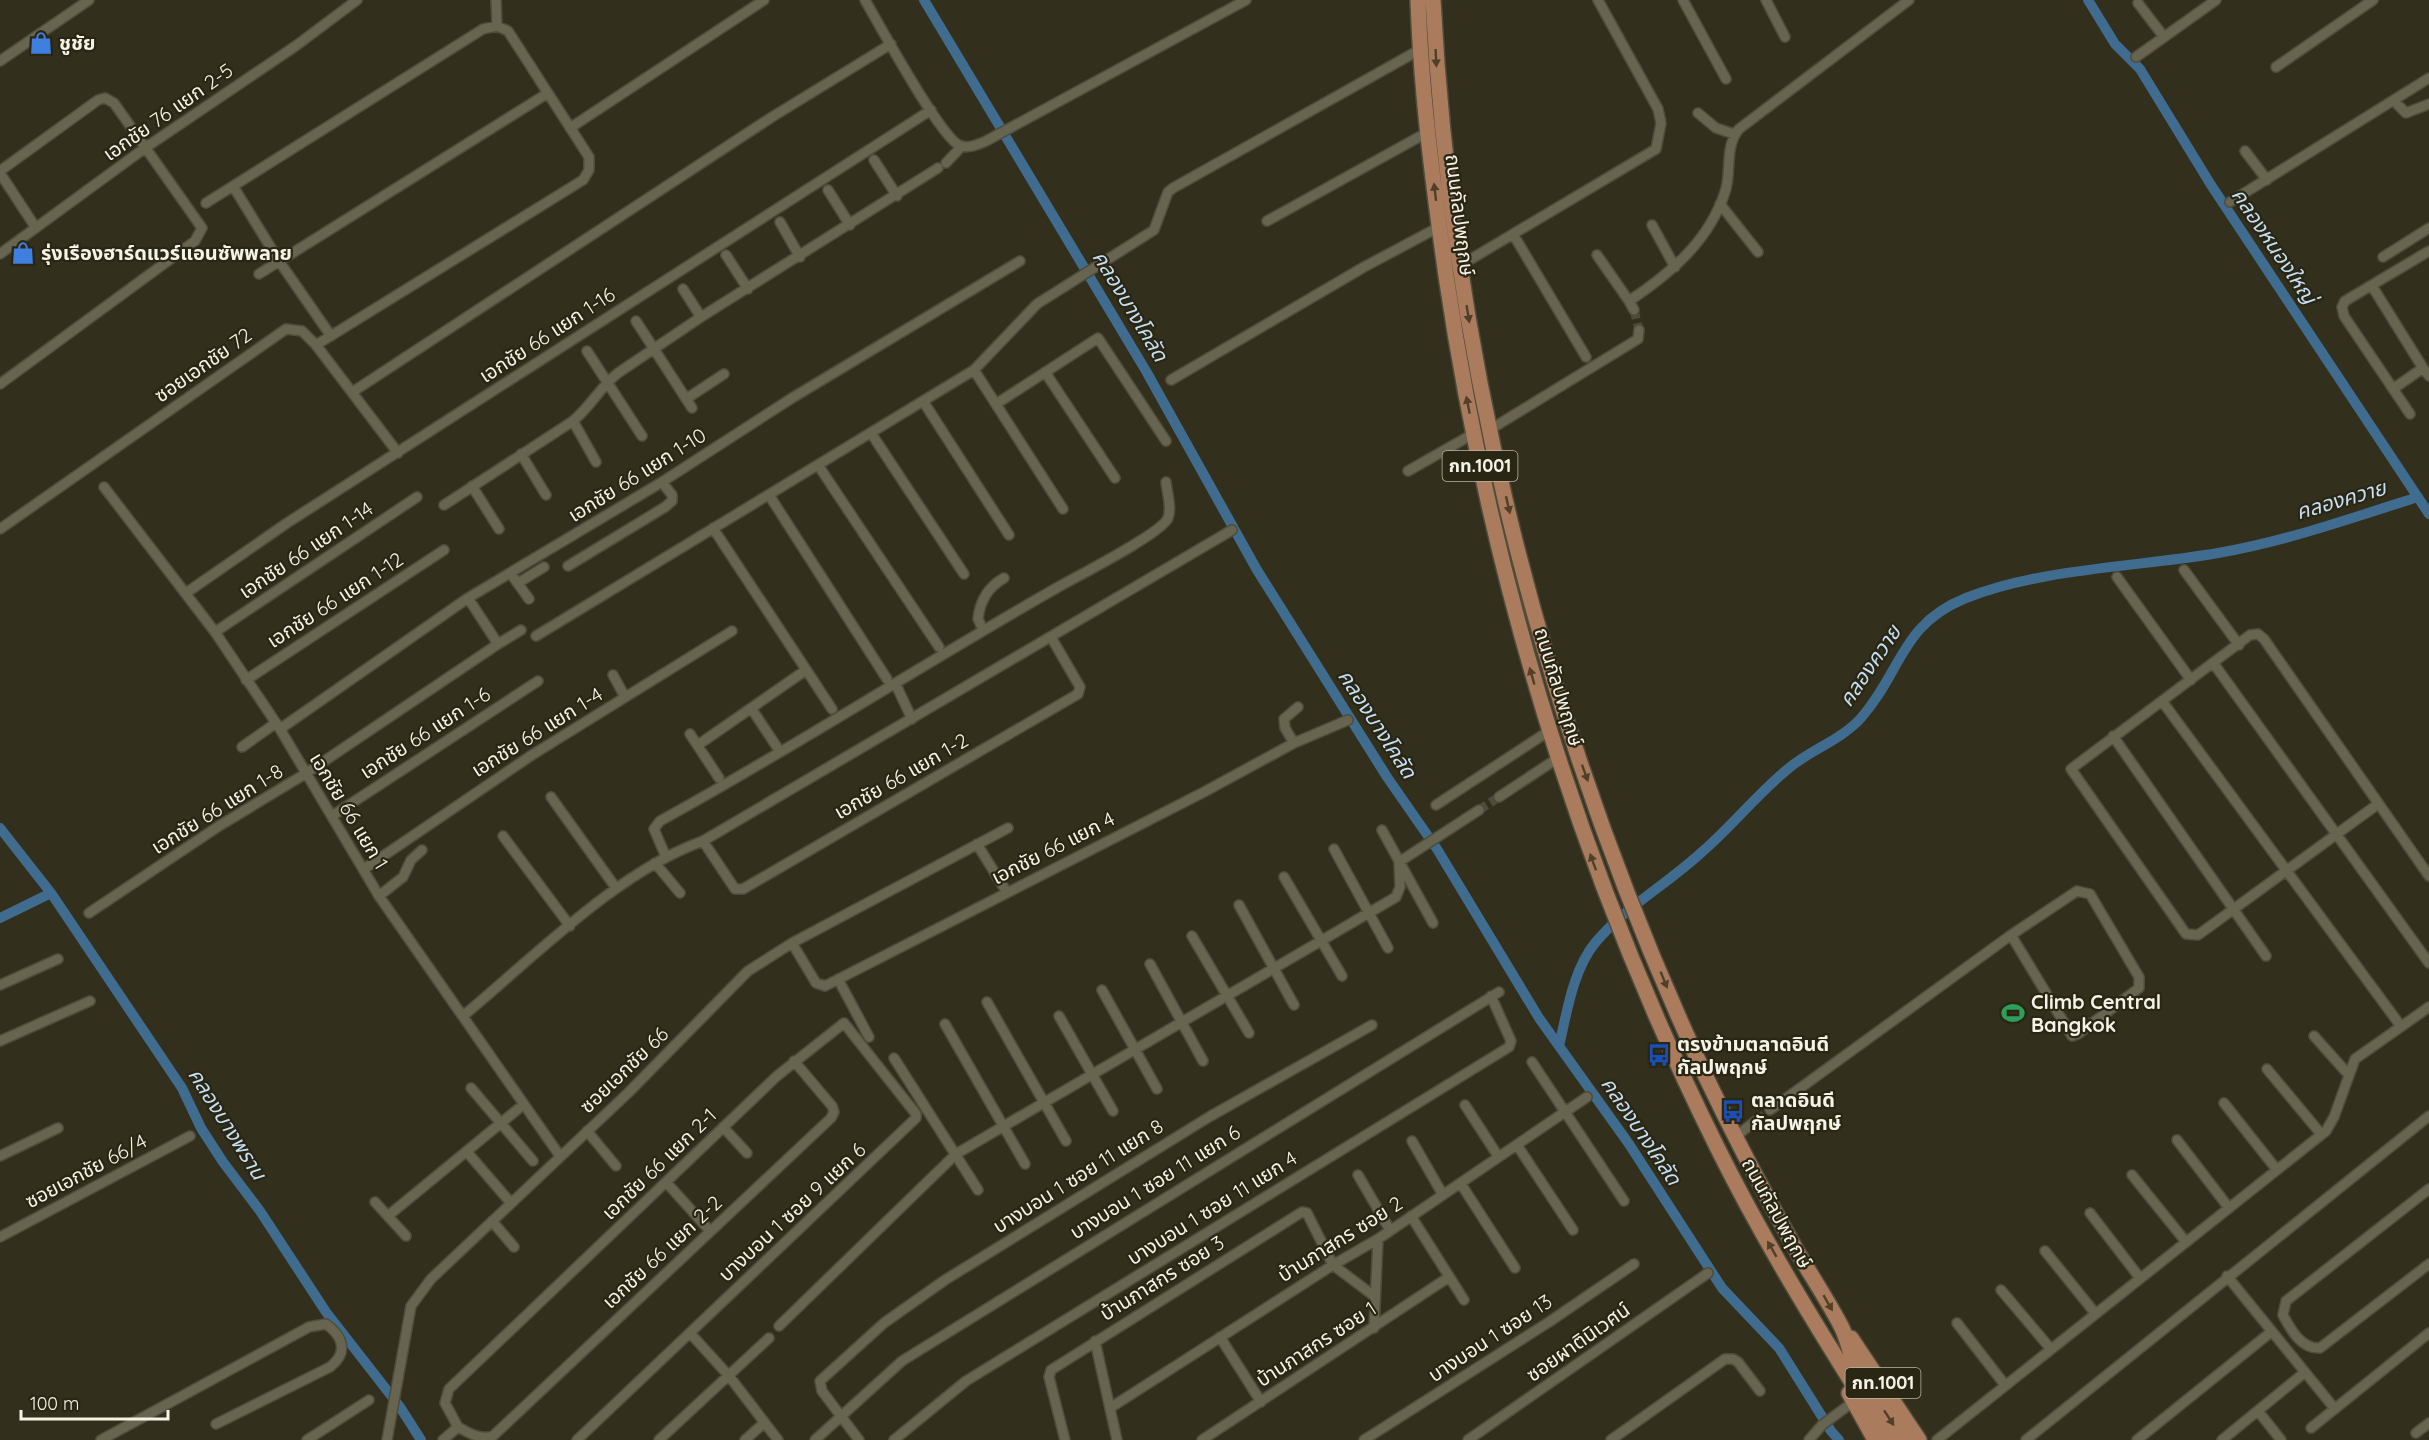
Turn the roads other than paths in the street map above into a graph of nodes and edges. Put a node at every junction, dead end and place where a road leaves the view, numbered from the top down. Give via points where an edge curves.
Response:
1 (88, 0) edge
2 (357, 0) edge
3 (496, 0) edge
4 (764, 0) edge
5 (865, 0) edge
6 (1246, 0) edge
7 (1418, 0) edge
8 (1433, 0) edge
9 (1598, 0) edge
10 (1683, 0) edge
11 (1766, 0) edge
12 (1909, 0) edge
13 (2216, 0) edge
14 (2373, 0) edge
15 (2138, 3) dead end
16 (497, 26) junction
17 (1785, 37) dead end
18 (2164, 37) junction
19 (891, 44) junction
20 (1421, 49) junction
21 (2136, 57) dead end
22 (0, 61) edge
23 (2276, 67) dead end
24 (2429, 78) edge
25 (1726, 79) dead end
26 (548, 93) junction
27 (2394, 101) junction
28 (2429, 104) edge
29 (931, 110) junction
30 (1698, 113) dead end
31 (570, 128) junction
32 (1428, 132) junction
33 (1734, 134) junction
34 (962, 146) junction
35 (145, 148) junction
36 (2245, 152) dead end
37 (874, 159) dead end
38 (0, 172) edge
39 (2267, 180) junction
40 (233, 186) junction
41 (828, 190) dead end
42 (897, 196) junction
43 (206, 202) dead end
44 (2230, 202) dead end
45 (1720, 204) junction
46 (1267, 221) dead end
47 (780, 222) dead end
48 (850, 225) junction
49 (1652, 225) dead end
50 (1439, 227) junction
51 (36, 228) junction
52 (2429, 228) edge
53 (1513, 234) junction
54 (2429, 251) edge
55 (1758, 252) dead end
56 (0, 254) edge
57 (726, 255) dead end
58 (1597, 255) dead end
59 (800, 257) junction
60 (2383, 257) dead end
61 (279, 261) junction
62 (1020, 261) dead end
63 (1461, 265) junction
64 (1675, 267) junction
65 (259, 274) dead end
66 (2372, 286) junction
67 (683, 288) dead end
68 (748, 289) junction
69 (1629, 300) junction
70 (1634, 310) tunnel mouth
71 (701, 317) junction
72 (636, 321) dead end
73 (1639, 330) dead end
74 (331, 336) junction
75 (316, 345) junction
76 (653, 350) junction
77 (586, 351) dead end
78 (1586, 357) dead end
79 (974, 370) junction
80 (1046, 372) junction
81 (2426, 372) edge
82 (724, 374) dead end
83 (1171, 380) dead end
84 (605, 383) junction
85 (0, 384) edge
86 (2394, 389) junction
87 (354, 391) junction
88 (686, 399) junction
89 (923, 401) junction
90 (996, 404) junction
91 (692, 408) dead end
92 (2410, 414) dead end
93 (573, 421) junction
94 (1491, 429) junction
95 (872, 433) junction
96 (1473, 434) junction
97 (642, 436) dead end
98 (1166, 441) dead end
99 (398, 453) junction
100 (521, 454) junction
101 (596, 462) dead end
102 (819, 465) junction
103 (1408, 471) dead end
104 (1115, 478) dead end
105 (662, 482) junction
106 (1166, 482) dead end
107 (472, 486) junction
108 (104, 487) dead end
109 (546, 495) dead end
110 (769, 495) junction
111 (417, 497) dead end
112 (444, 505) dead end
113 (1063, 509) dead end
114 (713, 528) junction
115 (0, 529) edge
116 (499, 529) dead end
117 (1232, 530) dead end
118 (1010, 536) dead end
119 (444, 550) dead end
120 (568, 566) dead end
121 (544, 567) dead end
122 (2184, 570) dead end
123 (511, 574) junction
124 (964, 574) dead end
125 (2117, 576) dead end
126 (1004, 578) dead end
127 (518, 584) junction
128 (186, 593) junction
129 (468, 598) junction
130 (529, 599) dead end
131 (520, 630) dead end
132 (983, 630) junction
133 (732, 631) dead end
134 (215, 632) junction
135 (536, 636) dead end
136 (1051, 637) junction
137 (498, 644) junction
138 (2239, 645) junction
139 (939, 647) dead end
140 (2214, 664) junction
141 (806, 670) junction
142 (613, 675) dead end
143 (246, 680) junction
144 (2191, 680) junction
145 (538, 681) dead end
146 (892, 682) junction
147 (625, 697) junction
148 (2162, 701) junction
149 (1298, 707) dead end
150 (751, 708) junction
151 (832, 709) dead end
152 (912, 719) junction
153 (1348, 720) dead end
154 (278, 726) junction
155 (1549, 732) junction
156 (690, 734) dead end
157 (2113, 736) junction
158 (1294, 743) junction
159 (698, 745) junction
160 (242, 747) dead end
161 (777, 747) dead end
162 (1558, 758) junction
163 (305, 774) junction
164 (719, 778) dead end
165 (551, 797) dead end
166 (1499, 797) tunnel mouth
167 (2378, 804) junction
168 (1436, 806) dead end
169 (1479, 810) tunnel mouth
170 (333, 816) junction
171 (1008, 828) dead end
172 (1382, 830) dead end
173 (2336, 834) junction
174 (503, 836) dead end
175 (704, 841) junction
176 (977, 844) junction
177 (1334, 849) dead end
178 (422, 850) dead end
179 (666, 857) junction
180 (1399, 862) junction
181 (655, 863) junction
182 (364, 869) junction
183 (2287, 870) junction
184 (2429, 876) edge
185 (1284, 877) dead end
186 (616, 888) junction
187 (1006, 891) junction
188 (680, 892) dead end
189 (379, 896) junction
190 (1239, 905) dead end
191 (2233, 909) junction
192 (89, 913) dead end
193 (1368, 914) junction
194 (1433, 923) dead end
195 (570, 926) junction
196 (2010, 935) junction
197 (1192, 936) dead end
198 (1322, 940) junction
199 (792, 943) junction
200 (1388, 948) dead end
201 (2266, 956) dead end
202 (58, 958) dead end
203 (2429, 963) edge
204 (1150, 964) dead end
205 (1273, 969) junction
206 (1342, 976) dead end
207 (838, 979) junction
208 (0, 985) edge
209 (1102, 990) dead end
210 (1495, 994) joint
211 (1227, 995) junction
212 (90, 1001) dead end
213 (987, 1002) dead end
214 (1294, 1005) dead end
215 (2429, 1006) edge
216 (463, 1016) junction
217 (1059, 1016) dead end
218 (1181, 1022) junction
219 (945, 1024) dead end
220 (1372, 1025) dead end
221 (2400, 1025) junction
222 (1249, 1032) dead end
223 (2314, 1036) dead end
224 (869, 1037) dead end
225 (0, 1041) edge
226 (1135, 1049) junction
227 (894, 1058) dead end
228 (794, 1061) junction
229 (1203, 1061) dead end
230 (1532, 1062) dead end
231 (2267, 1069) dead end
232 (1092, 1074) junction
233 (2348, 1074) junction
234 (471, 1088) dead end
235 (1157, 1089) dead end
236 (1587, 1097) dead end
237 (1044, 1102) junction
238 (2223, 1103) dead end
239 (1465, 1105) dead end
240 (518, 1109) dead end
241 (1770, 1110) tunnel mouth
242 (1113, 1111) dead end
243 (1563, 1112) junction
244 (917, 1116) joint
245 (2429, 1116) edge
246 (1757, 1120) tunnel mouth
247 (501, 1123) junction
248 (1003, 1125) junction
249 (723, 1127) junction
250 (58, 1128) dead end
251 (587, 1131) junction
252 (2321, 1134) junction
253 (1736, 1136) junction
254 (190, 1137) dead end
255 (2177, 1140) dead end
256 (1412, 1141) dead end
257 (1066, 1142) dead end
258 (1517, 1145) junction
259 (467, 1152) junction
260 (747, 1153) dead end
261 (956, 1154) junction
262 (0, 1156) edge
263 (560, 1156) junction
264 (1498, 1156) junction
265 (533, 1161) dead end
266 (1025, 1164) dead end
267 (616, 1166) dead end
268 (2277, 1170) junction
269 (1358, 1175) dead end
270 (2132, 1176) dead end
271 (666, 1182) junction
272 (1461, 1184) junction
273 (2429, 1189) edge
274 (978, 1190) dead end
275 (1443, 1195) junction
276 (1624, 1201) dead end
277 (375, 1202) dead end
278 (511, 1203) junction
279 (2229, 1208) junction
280 (2090, 1213) dead end
281 (389, 1215) junction
282 (1411, 1216) junction
283 (492, 1221) junction
284 (1390, 1230) junction
285 (1573, 1230) dead end
286 (710, 1231) junction
287 (406, 1236) dead end
288 (0, 1237) edge
289 (1378, 1239) junction
290 (2186, 1242) junction
291 (514, 1247) dead end
292 (2045, 1251) dead end
293 (2429, 1263) edge
294 (1333, 1264) junction
295 (1634, 1264) dead end
296 (1515, 1268) dead end
297 (1708, 1273) dead end
298 (2227, 1276) junction
299 (1449, 1277) junction
300 (2140, 1278) junction
301 (2001, 1290) dead end
302 (1374, 1296) junction
303 (1464, 1300) dead end
304 (2095, 1313) junction
305 (1957, 1323) dead end
306 (779, 1326) dead end
307 (1374, 1328) junction
308 (1843, 1329) junction
309 (2291, 1329) junction
310 (690, 1333) junction
311 (2429, 1333) edge
312 (1823, 1336) junction
313 (2274, 1336) junction
314 (1220, 1337) junction
315 (768, 1338) dead end
316 (2298, 1338) junction
317 (1095, 1341) junction
318 (2050, 1348) junction
319 (2285, 1349) junction
320 (2304, 1373) junction
321 (729, 1376) junction
322 (2005, 1385) junction
323 (1760, 1391) dead end
324 (369, 1400) dead end
325 (1261, 1402) junction
326 (1853, 1402) junction
327 (1110, 1408) junction
328 (2335, 1409) junction
329 (2258, 1411) junction
330 (841, 1417) junction
331 (764, 1423) junction
332 (2429, 1423) edge
333 (216, 1424) dead end
334 (458, 1427) junction
335 (2311, 1428) dead end
336 (2416, 1433) dead end
337 (444, 1439) edge
338 (101, 1440) edge
339 (307, 1440) edge
340 (387, 1440) edge
341 (577, 1440) edge
342 (659, 1440) edge
343 (745, 1440) edge
344 (778, 1440) edge
345 (815, 1440) edge
346 (859, 1440) edge
347 (894, 1440) edge
348 (1065, 1440) edge
349 (1117, 1440) edge
350 (1202, 1440) edge
351 (1364, 1440) edge
352 (1468, 1440) edge
353 (1611, 1440) edge
354 (1809, 1440) edge
355 (1875, 1440) edge
356 (1888, 1440) edge
357 (1903, 1440) edge
358 (1919, 1440) edge
359 (1937, 1440) edge
360 (2026, 1440) edge
361 (2137, 1440) edge
362 (2222, 1440) edge
363 (2281, 1440) edge

1 - 22 street
2 - 35 street, เอกชัย 76 แยก 2-5
3 - 16 street
4 - 31 street
5 - 19 street
6 - 34 street via 1011,128 975,146
7 - 20 main road, ถนนกัลปพฤกษ์ / กท.1001
8 -> 63 main road, ถนนกัลปพฤกษ์ / กท.1001 via 1443,130
9 - 53 street via 1658,109 1661,123 1656,149
10 - 25 street
11 - 17 street
12 - 33 street
13 - 18 street
14 - 23 street
15 - 18 street
16 - 26 street via 508,31
16 - 40 street via 483,29
18 - 21 street
19 - 29 street
19 - 87 street via 772,117
20 - 32 main road, ถนนกัลปพฤกษ์ / กท.1001
20 - 79 street via 1173,188 1154,230 1037,304
24 - 27 street
26 - 31 street
26 - 61 street
27 - 28 street via 2406,113
27 - 39 street
29 - 34 street via 952,141
29 - 99 street, เอกชัย 66 แยก 1-16
30 - 33 street via 1716,128
31 - 74 street via 589,157 589,170 583,180
32 - 46 street
50 -> 32 main road, ถนนกัลปพฤกษ์ / กท.1001
33 - 45 street via 1726,190
34 - 42 street
35 - 38 street via 114,103 105,98
35 - 51 street, เอกชัย 76 แยก 2-5
35 - 85 street via 202,228 195,241
36 - 39 street
37 - 42 street
38 - 51 street
39 - 44 street
40 - 43 street
40 - 61 street
41 - 48 street
42 - 48 street
45 - 55 street
45 - 64 street via 1707,232
47 - 59 street
48 - 59 street
49 - 64 street
50 - 83 street
96 -> 50 main road, ถนนกัลปพฤกษ์ / กท.1001
51 - 56 street, เอกชัย 76 แยก 2-5
52 - 60 street
53 - 63 street
53 - 78 street
54 - 66 street
57 - 68 street
58 - 69 street
59 - 68 street
61 - 65 street
61 - 74 street
62 - 105 street, เอกชัย 66 แยก 1-10 via 792,398
63 -> 94 main road, ถนนกัลปพฤกษ์ / กท.1001
64 - 69 street
66 - 81 street
66 - 86 street via 2345,301 2342,308
67 - 71 street
68 - 71 street
69 - 70 street
71 - 76 street
72 - 76 street
73 - 94 street via 1638,339
74 - 75 street
75 - 87 street, ซอยเอกชัย 72
75 - 115 street, ซอยเอกชัย 72 via 302,330 286,329
76 - 84 street
76 - 88 street
77 - 84 street
79 - 89 street
79 - 90 street
80 - 90 street
80 - 98 street via 1098,338
80 - 104 street
81 - 86 street
82 - 88 street
84 - 93 street via 589,408
84 - 97 street
86 - 92 street
87 - 99 street, ซอยเอกชัย 72
88 - 91 street
89 - 95 street
89 - 118 street
90 - 113 street
93 - 100 street
93 - 101 street
94 -> 253 main road, ถนนกัลปพฤกษ์ / กท.1001 via 1515,535 1581,763 1677,1013
95 - 102 street
95 - 124 street
96 - 103 street
155 -> 96 main road, ถนนกัลปพฤกษ์ / กท.1001 via 1512,602
99 - 128 street, เอกชัย 66 แยก 1-16
100 - 107 street
100 - 109 street
102 - 110 street
102 - 139 street
105 - 120 street via 672,501
105 - 123 street, เอกชัย 66 แยก 1-10
106 - 132 street via 1169,512 1164,524
107 - 112 street
107 - 116 street
108 - 128 street, เอกชัย 66 แยก 1
110 - 114 street
110 - 146 street
111 - 134 street, เอกชัย 66 แยก 1-14
114 - 135 street
114 - 141 street
117 - 136 street
119 - 143 street, เอกชัย 66 แยก 1-12
121 - 127 street
122 - 138 street
123 - 127 street
123 - 129 street, เอกชัย 66 แยก 1-10
125 - 144 street
126 - 132 street via 984,595 978,619
127 - 130 street
128 - 134 street, เอกชัย 66 แยก 1
129 - 137 street
129 - 154 street, เอกชัย 66 แยก 1-10
131 - 137 street, เอกชัย 66 แยก 1-8
132 - 146 street
133 - 147 street, เอกชัย 66 แยก 1-4
134 - 143 street, เอกชัย 66 แยก 1
136 - 152 street
136 - 175 street, เอกชัย 66 แยก 1-2 via 1080,687 1078,694 743,889 735,889
137 - 163 street, เอกชัย 66 แยก 1-8
138 - 140 street
138 - 167 street via 2250,635 2258,634 2264,639
140 - 144 street
140 - 173 street
141 - 150 street
141 - 151 street
142 - 147 street
143 - 154 street, เอกชัย 66 แยก 1
144 - 148 street
145 - 170 street, เอกชัย 66 แยก 1-6
146 - 152 street
146 - 179 street via 660,821 654,830
147 - 182 street, เอกชัย 66 แยก 1-4
148 - 157 street
148 - 183 street
149 - 158 street via 1284,719
150 - 159 street
150 - 161 street
152 - 175 street
153 - 158 street, เอกชัย 66 แยก 4
154 - 160 street, เอกชัย 66 แยก 1-10
154 - 163 street, เอกชัย 66 แยก 1
155 - 162 main road, ถนนกัลปพฤกษ์ / กท.1001
155 - 168 street
156 - 159 street
157 - 191 street
157 - 191 street via 2073,765 2072,772 2186,934 2198,935
158 - 187 street, เอกชัย 66 แยก 4
159 - 164 street
162 - 166 street
312 -> 162 main road, ถนนกัลปพฤกษ์ / กท.1001 via 1719,1151 1663,1032 1614,916
163 - 170 street, เอกชัย 66 แยก 1
163 - 192 street, เอกชัย 66 แยก 1-8
165 - 186 street
167 - 173 street
167 - 184 street
169 - 180 street
170 - 182 street, เอกชัย 66 แยก 1
171 - 176 street, ซอยเอกชัย 66
172 - 180 street
173 - 183 street
173 - 203 street
174 - 195 street
175 - 179 street
176 - 187 street
176 - 199 street, ซอยเอกชัย 66
177 - 193 street
178 - 189 street via 411,860 403,878
179 - 181 street
180 - 193 street via 1400,887 1396,897
180 - 194 street
181 - 186 street
181 - 188 street
182 - 189 street, เอกชัย 66 แยก 1
183 - 191 street
183 - 221 street
185 - 198 street
186 - 195 street
187 - 207 street, เอกชัย 66 แยก 4
189 - 216 street, เอกชัย 66 แยก 1
190 - 205 street
191 - 201 street
193 - 198 street
193 - 200 street
195 - 216 street
196 - 196 street via 2072,1036 2139,988 2139,976 2086,891 2074,892
196 - 241 street
197 - 211 street
198 - 205 street
198 - 206 street
199 - 207 street, เอกชัย 66 แยก 4 via 816,983 825,986
199 - 251 street, ซอยเอกชัย 66 via 748,971
202 - 208 street
204 - 218 street
205 - 211 street
205 - 214 street
207 - 224 street
209 - 226 street
210 - 330 street, บางบอน 1 ซอย 11 แยก 6 via 902,1361
210 - 347 street, บางบอน 1 ซอย 11 แยก 4 via 1511,1041 1509,1047 966,1381
211 - 218 street
211 - 222 street
212 - 225 street
213 - 237 street
215 - 221 street
216 - 263 street, เอกชัย 66 แยก 1
217 - 232 street
218 - 226 street
218 - 229 street
219 - 248 street
220 - 330 street, บางบอน 1 ซอย 11 แยก 8 via 1209,1118 945,1280 884,1323 820,1381 822,1391
221 - 233 street via 2355,1059
223 - 233 street
226 - 232 street
226 - 235 street
227 - 261 street
228 - 244 street, เอกชัย 66 แยก 2-1 via 844,1023
228 - 249 street, เอกชัย 66 แยก 2-1
228 - 286 street, เอกชัย 66 แยก 2-2 via 834,1112
230 - 243 street
231 - 252 street
232 - 237 street
232 - 242 street
233 - 252 street via 2334,1118
234 - 247 street
236 - 243 street, บ้านภาสกร ซอย 2
237 - 248 street
237 - 257 street
238 - 268 street
239 - 264 street
240 - 247 street
243 - 258 street, บ้านภาสกร ซอย 2
243 - 276 street
244 - 310 street, บางบอน 1 ซอย 9 แยก 6
245 - 298 street
246 - 253 street
247 - 259 street
247 - 265 street
248 - 261 street
248 - 266 street
249 - 260 street
249 - 271 street, เอกชัย 66 แยก 2-1
250 - 262 street
251 - 263 street, ซอยเอกชัย 66
251 - 267 street
252 - 268 street
253 -> 308 main road, ถนนกัลปพฤกษ์ / กท.1001
254 - 288 street, ซอยเอกชัย 66/4
255 - 279 street
256 - 275 street
258 - 264 street, บ้านภาสกร ซอย 2
258 - 285 street
259 - 278 street
259 - 281 street
261 - 274 street
261 - 306 street
263 - 278 street, ซอยเอกชัย 66
264 - 272 street, บ้านภาสกร ซอย 2
268 - 279 street
269 - 284 street
270 - 290 street
271 - 286 street
271 - 334 street, เอกชัย 66 แยก 2-1 via 449,1389 445,1403
272 - 275 street, บ้านภาสกร ซอย 2
272 - 296 street
273 - 309 street via 2286,1301 2282,1310
275 - 282 street, บ้านภาสกร ซอย 2
277 - 281 street
278 - 283 street, ซอยเอกชัย 66
279 - 290 street
280 - 300 street
281 - 287 street
282 - 284 street, บ้านภาสกร ซอย 2
282 - 299 street
283 - 291 street
283 - 340 street, ซอยเอกชัย 66 via 419,1292 411,1306
284 - 289 street, บ้านภาสกร ซอย 2
286 - 334 street, เอกชัย 66 แยก 2-2 via 493,1436 478,1438
289 - 294 street, บ้านภาสกร ซอย 2
289 - 302 street
290 - 300 street
292 - 304 street
293 - 316 street via 2327,1345 2309,1347
294 - 302 street
294 - 314 street, บ้านภาสกร ซอย 2
294 - 317 street, บ้านภาสกร ซอย 3 via 1302,1212
295 - 351 street, บางบอน 1 ซอย 13
297 - 352 street, ซอยผาตินิเวศน์
298 - 313 street
298 - 360 street
299 - 303 street
299 - 307 street, บ้านภาสกร ซอย 1
300 - 304 street
301 - 318 street
302 - 307 street
304 - 318 street
305 - 322 street
307 - 325 street, บ้านภาสกร ซอย 1
308 -> 357 main road, ถนนกัลปพฤกษ์ / กท.1001 via 1855,1363
308 - 358 main road, ถนนกัลปพฤกษ์ / กท.1001
309 - 313 street
309 - 316 street
310 - 321 street
310 - 341 street, บางบอน 1 ซอย 9 แยก 6
311 - 328 street
312 - 326 main road, ถนนกัลปพฤกษ์ / กท.1001
312 - 356 main road, ถนนกัลปพฤกษ์ / กท.1001
313 - 319 street
313 - 361 street
314 - 325 street
314 - 327 street, บ้านภาสกร ซอย 2
315 - 321 street
316 - 319 street
317 - 327 street
317 - 348 street, บ้านภาสกร ซอย 3 via 1049,1372
318 - 322 street
319 - 320 street
320 - 328 street
320 - 329 street
321 - 331 street
321 - 342 street
322 - 359 street
323 - 353 street via 1738,1362 1725,1359
324 - 339 street
325 - 350 street, บ้านภาสกร ซอย 1
326 - 354 street
326 - 355 main road, ถนนกัลปพฤกษ์ / กท.1001
327 - 349 street
328 - 335 street
329 - 362 street
329 - 363 street
330 - 345 street, บางบอน 1 ซอย 11 แยก 6
330 - 346 street
331 - 343 street
331 - 344 street
332 - 336 street
333 - 338 street via 330,1367 342,1355 340,1339 326,1324 309,1326
334 - 337 street

